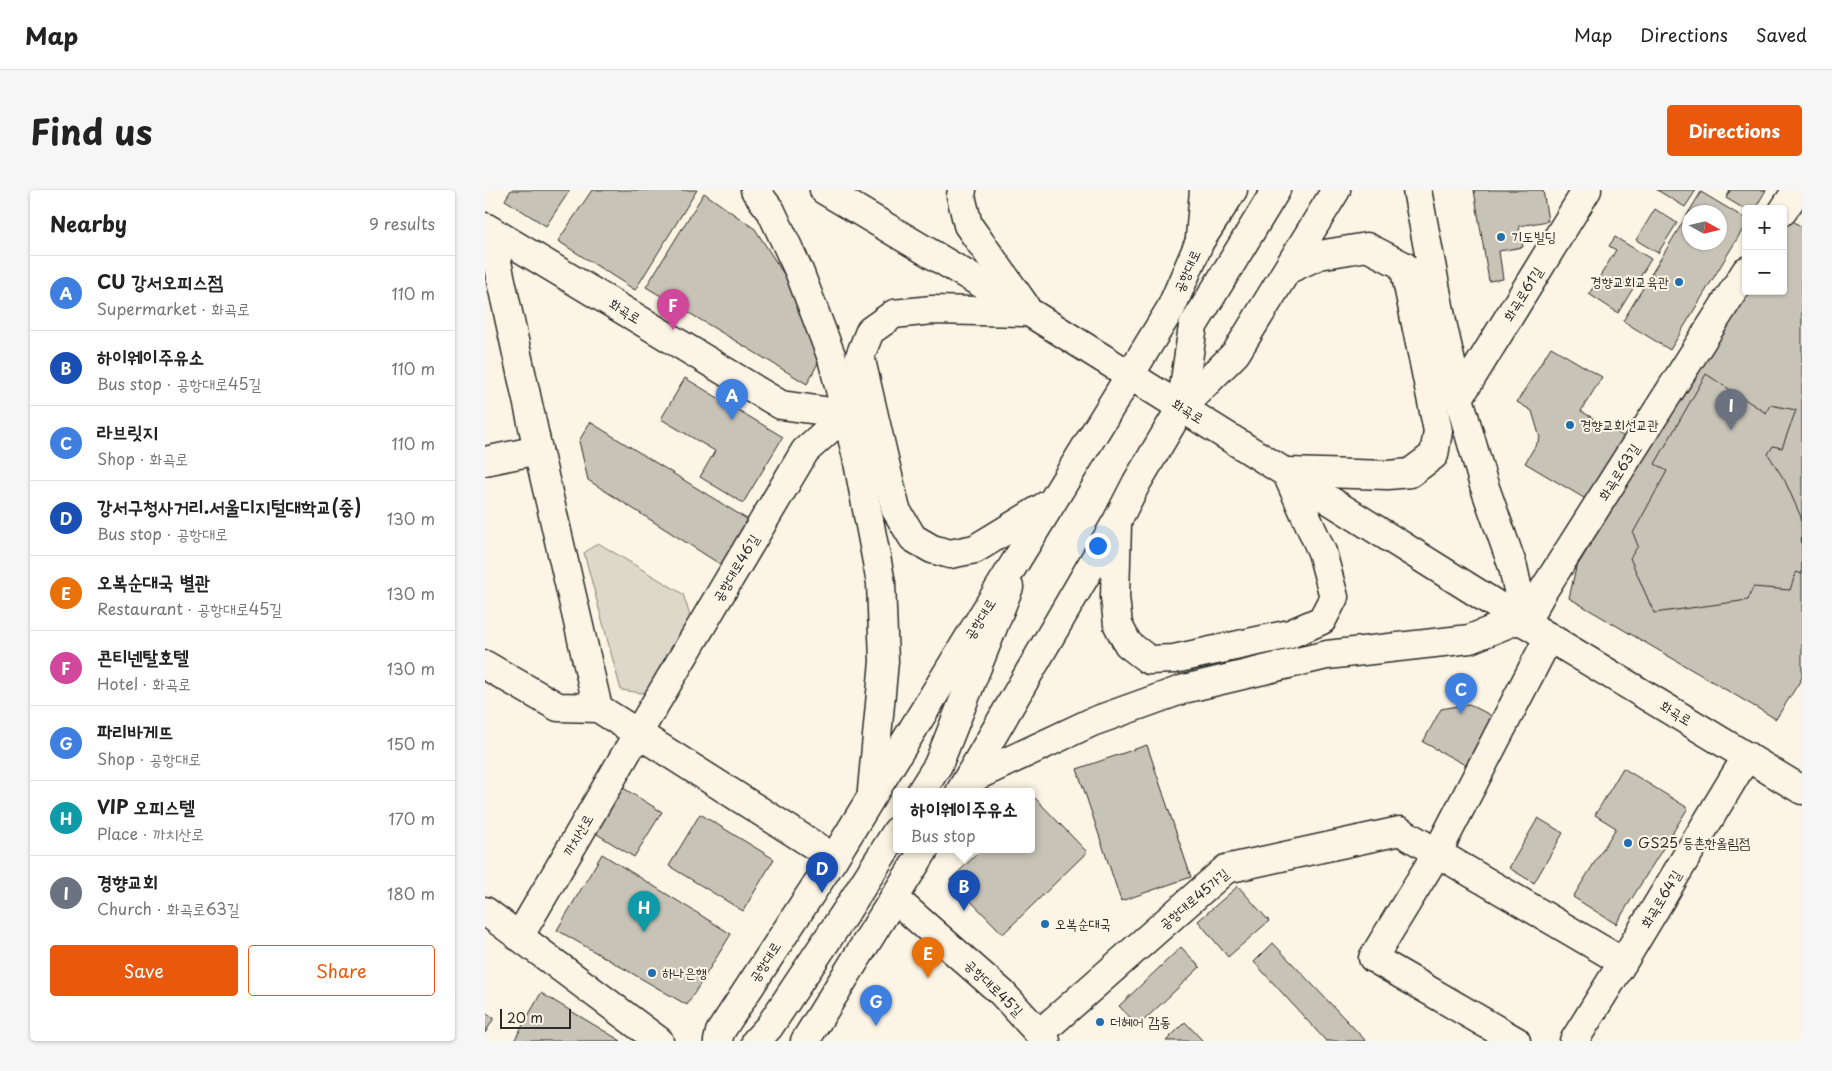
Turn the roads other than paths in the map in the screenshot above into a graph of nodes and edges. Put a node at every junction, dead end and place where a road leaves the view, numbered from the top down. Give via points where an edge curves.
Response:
1 (755, 190) edge
2 (824, 190) edge
3 (963, 190) edge
4 (1204, 190) edge
5 (1233, 190) edge
6 (1276, 190) edge
7 (1336, 190) edge
8 (1417, 190) edge
9 (1587, 190) edge
10 (1797, 190) edge
11 (1787, 205) edge
12 (488, 228) edge
13 (1200, 241) junction
14 (1289, 269) junction
15 (1742, 277) edge
16 (1029, 312) junction
17 (1130, 374) junction
18 (1459, 398) junction
19 (1181, 408) junction
20 (846, 414) junction
21 (538, 450) junction
22 (485, 461) edge
23 (1286, 472) junction
24 (1052, 501) junction
25 (1117, 521) junction
26 (1026, 544) junction
27 (1522, 621) junction
28 (1549, 637) junction
29 (485, 665) edge
30 (598, 708) junction
31 (638, 733) junction
32 (1747, 756) junction
33 (964, 786) edge
34 (923, 788) edge
35 (1802, 790) edge
36 (871, 796) junction
37 (893, 837) edge
38 (922, 853) edge
39 (1437, 853) junction
40 (834, 858) junction
41 (894, 898) junction
42 (485, 911) edge
43 (519, 937) junction
44 (1623, 962) junction
45 (1043, 1038) edge
46 (659, 1041) edge
47 (718, 1041) edge
48 (756, 1041) edge
49 (805, 1041) edge
50 (1516, 1041) edge
51 (1573, 1041) edge

1 - 20 main road via 771,211 799,271 832,358
2 - 16 main road, 화곡로
3 - 16 main road via 961,196 968,225
4 - 13 main road
5 - 13 main road, 공항대로
6 - 19 main road via 1193,326
7 - 14 main road
8 - 18 main road
9 - 18 main road, 화곡로61길
10 - 11 main road
12 - 20 main road, 화곡로 via 781,405
12 - 21 main road
13 - 17 main road, 공항대로 via 1171,308
14 - 19 main road via 1236,353
14 - 23 main road via 1319,255 1367,247 1403,266 1438,431 1434,455 1410,473
15 - 27 main road, 화곡로63길
16 - 17 main road, 화곡로
16 - 24 main road via 932,310 893,314 870,331 860,356 896,510 913,538 931,549 950,554 975,549
17 - 19 main road, 화곡로
17 - 24 main road, 공항대로
18 - 27 main road via 1483,482 1513,567
19 - 23 main road, 화곡로
19 - 25 main road
20 - 31 main road, 공항대로46길 via 805,452
20 - 36 main road via 881,583 884,660
21 - 22 main road
21 - 30 main road
23 - 25 main road via 1323,552 1334,597 1322,620 1290,634 1174,659 1149,660 1128,644 1118,625 1115,597
23 - 27 main road, 화곡로
24 - 26 main road, 공항대로
25 - 33 main road
26 - 34 main road via 938,764
26 - 36 main road, 공항대로
27 - 28 main road, 화곡로
27 - 33 main road via 1470,639 1327,655 1184,690 1092,722
28 - 32 main road, 화곡로
28 - 39 main road
29 - 30 main road via 558,707
30 - 31 main road
31 - 40 main road
31 - 43 main road, 까치산로
32 - 35 main road, 화곡로
32 - 44 main road, 화곡로64길
36 - 40 main road, 공항대로
37 - 48 main road via 769,1027
38 - 41 main road
39 - 44 main road, 공항대로45가길
39 - 45 main road, 공항대로45가길 via 1400,831 1226,869
39 - 50 main road via 1373,958
40 - 47 main road, 공항대로 via 719,1032
41 - 45 main road, 공항대로45길 via 1002,993
41 - 49 main road
42 - 43 main road
43 - 46 main road
44 - 51 main road, 화곡로64길

